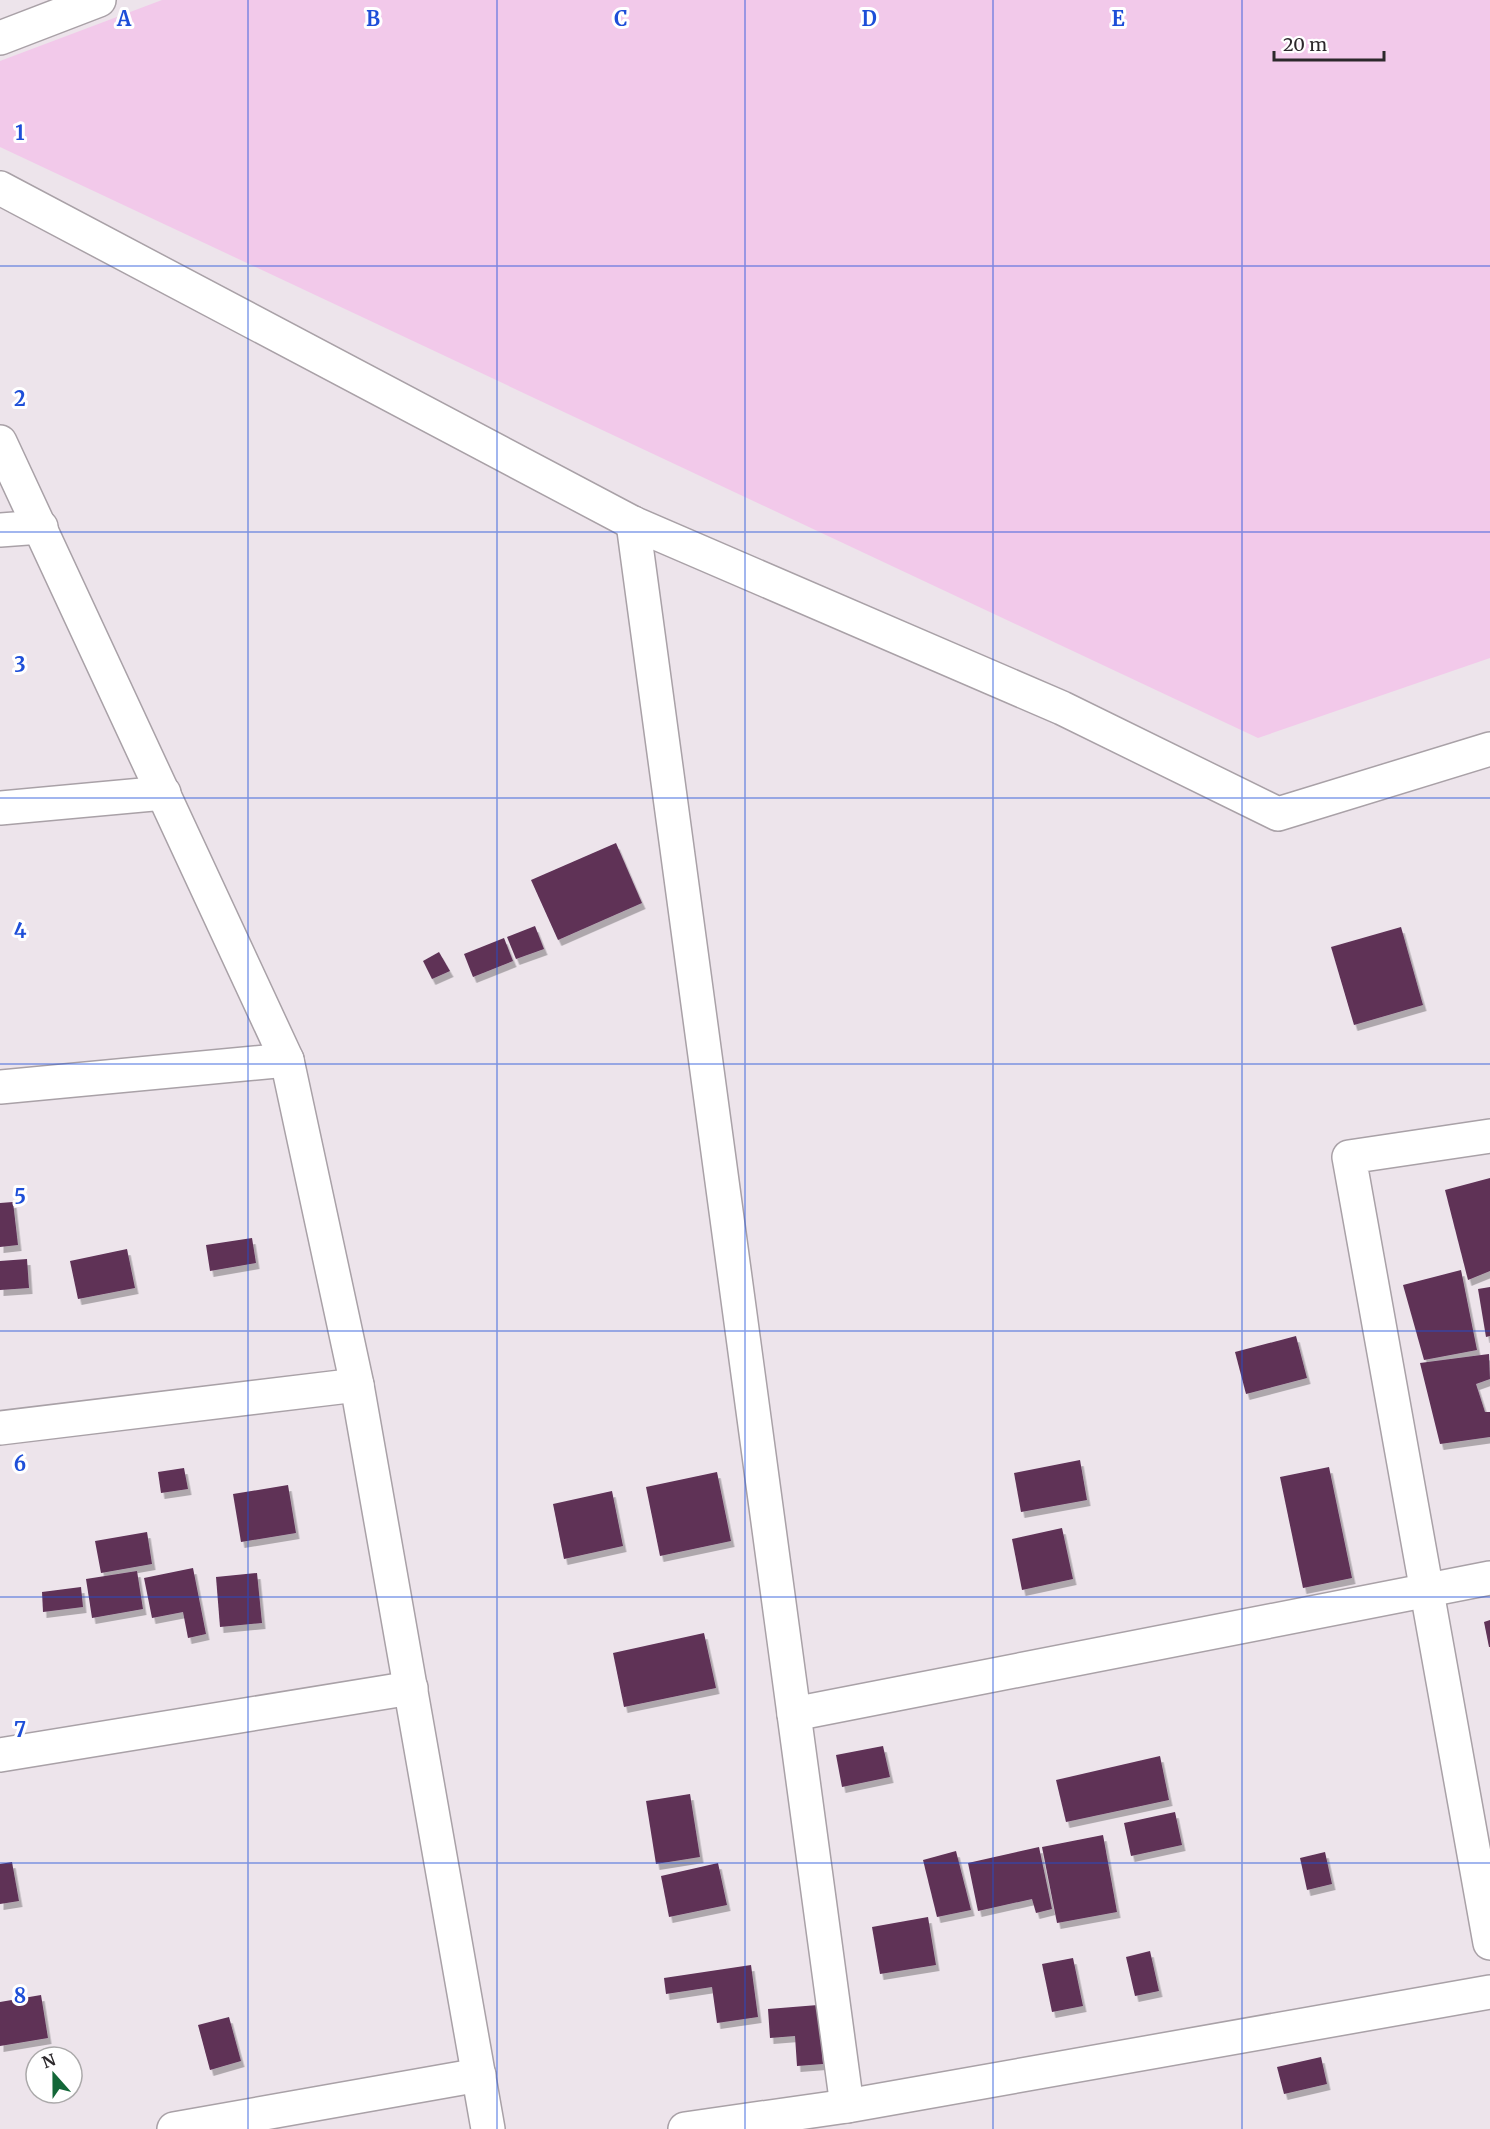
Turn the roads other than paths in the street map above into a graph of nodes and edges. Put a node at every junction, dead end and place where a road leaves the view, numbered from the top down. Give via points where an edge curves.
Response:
1 (99, 0) edge
2 (0, 38) edge
3 (0, 188) edge
4 (0, 442) edge
5 (633, 523) junction
6 (41, 527) junction
7 (0, 531) edge
8 (1490, 749) edge
9 (164, 793) junction
10 (0, 808) edge
11 (287, 1060) junction
12 (0, 1087) edge
13 (1490, 1136) edge
14 (357, 1385) junction
15 (0, 1428) edge
16 (1490, 1578) edge
17 (1427, 1590) junction
18 (411, 1688) junction
19 (794, 1714) junction
20 (0, 1755) edge
21 (1490, 1943) edge
22 (1490, 1992) edge
23 (479, 2075) junction
24 (847, 2106) junction
25 (234, 2124) edge
26 (174, 2129) edge
27 (489, 2129) edge
28 (685, 2129) edge

1 - 2 street
3 - 5 street
4 - 6 street
5 - 8 street via 1062,708 1278,813
5 - 19 street
6 - 7 street
6 - 9 street
9 - 10 street
9 - 11 street
11 - 12 street
11 - 14 street
13 - 17 street via 1349,1157
14 - 15 street
14 - 18 street
16 - 17 street
17 - 19 street
17 - 21 street
18 - 20 street
18 - 23 street
19 - 24 street
22 - 24 street
23 - 25 street
23 - 27 street
24 - 28 street
25 - 26 street

